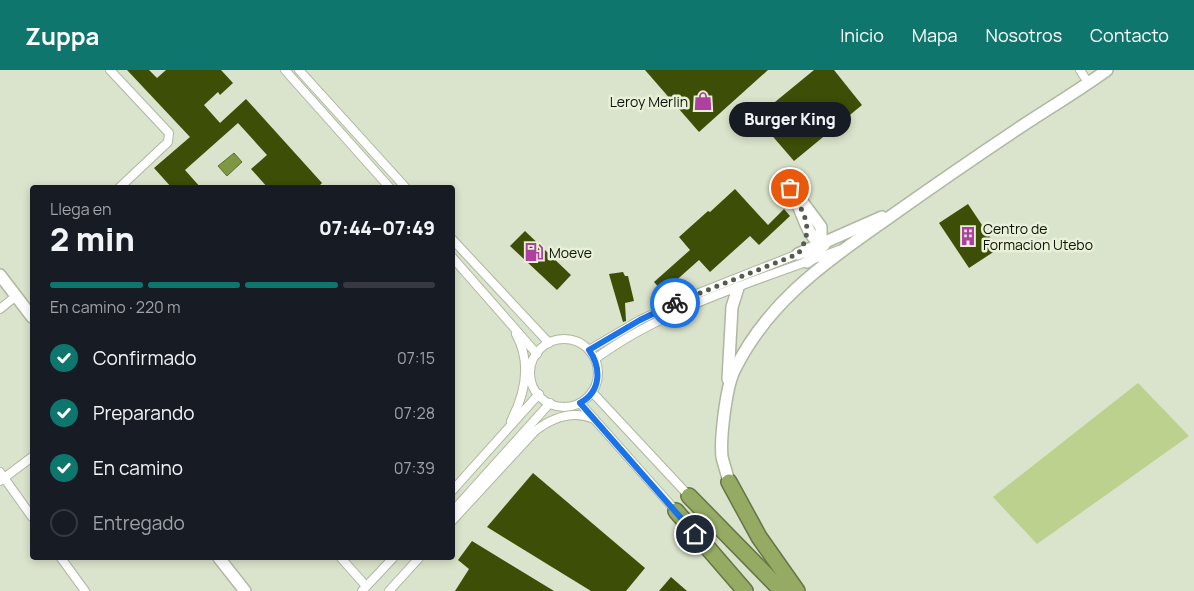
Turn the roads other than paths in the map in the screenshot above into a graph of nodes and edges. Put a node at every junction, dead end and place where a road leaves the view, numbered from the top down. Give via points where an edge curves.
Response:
1 (110, 70) edge
2 (285, 70) edge
3 (299, 70) edge
4 (1080, 70) edge
5 (1107, 70) edge
6 (1089, 84) junction
7 (122, 185) edge
8 (387, 185) edge
9 (403, 185) edge
10 (904, 207) junction
11 (821, 227) junction
12 (808, 230) junction
13 (842, 234) junction
14 (455, 242) edge
15 (821, 244) junction
16 (847, 247) junction
17 (803, 258) junction
18 (455, 260) edge
19 (0, 275) edge
20 (738, 288) junction
21 (16, 296) junction
22 (0, 309) edge
23 (30, 314) edge
24 (510, 324) junction
25 (549, 343) junction
26 (589, 350) junction
27 (537, 354) junction
28 (595, 359) junction
29 (592, 392) junction
30 (538, 394) junction
31 (728, 395) junction
32 (550, 403) junction
33 (580, 403) junction
34 (594, 420) junction
35 (502, 435) junction
36 (30, 458) edge
37 (2, 477) edge
38 (730, 482) joint
39 (455, 488) edge
40 (689, 496) joint
41 (455, 509) edge
42 (676, 511) joint
43 (30, 514) edge
44 (455, 518) edge
45 (62, 560) edge
46 (221, 560) edge
47 (342, 560) edge
48 (390, 560) edge
49 (417, 560) edge
50 (364, 589) edge
51 (85, 591) edge
52 (245, 591) edge
53 (389, 591) edge
54 (745, 591) edge
55 (782, 591) edge
56 (797, 591) edge

1 - 7 street via 169,134 168,142
2 - 8 street
3 - 9 street
4 - 6 street
5 - 6 street
6 - 10 street
10 - 13 street
10 - 16 street
11 - 12 street via 790,188
11 - 13 street
11 - 15 street
12 - 15 street
12 - 17 street
13 - 15 street
14 - 25 street
15 - 16 street
15 - 17 street
16 - 17 street
16 - 31 street via 794,289 763,324 733,372
17 - 20 street
17 - 26 street via 684,298
18 - 24 street
19 - 21 street
20 - 28 street via 684,308 619,342
20 - 31 street via 732,307
21 - 22 street
21 - 23 street
24 - 27 street
24 - 35 street via 523,353 524,389
25 - 26 street via 570,340
25 - 27 street
26 - 28 street
27 - 30 street via 531,374
28 - 29 street via 597,382
29 - 33 street
29 - 40 street
30 - 32 street
30 - 35 street
31 - 38 street via 722,456
32 - 33 street via 563,407
32 - 41 street
33 - 34 street
34 - 42 street
34 - 44 street via 577,414 546,422
35 - 39 street
36 - 37 street
37 - 43 street
38 - 56 highway via 759,537
40 - 55 highway
42 - 54 highway
45 - 51 street
46 - 52 street
47 - 50 street
48 - 50 street
49 - 53 street

